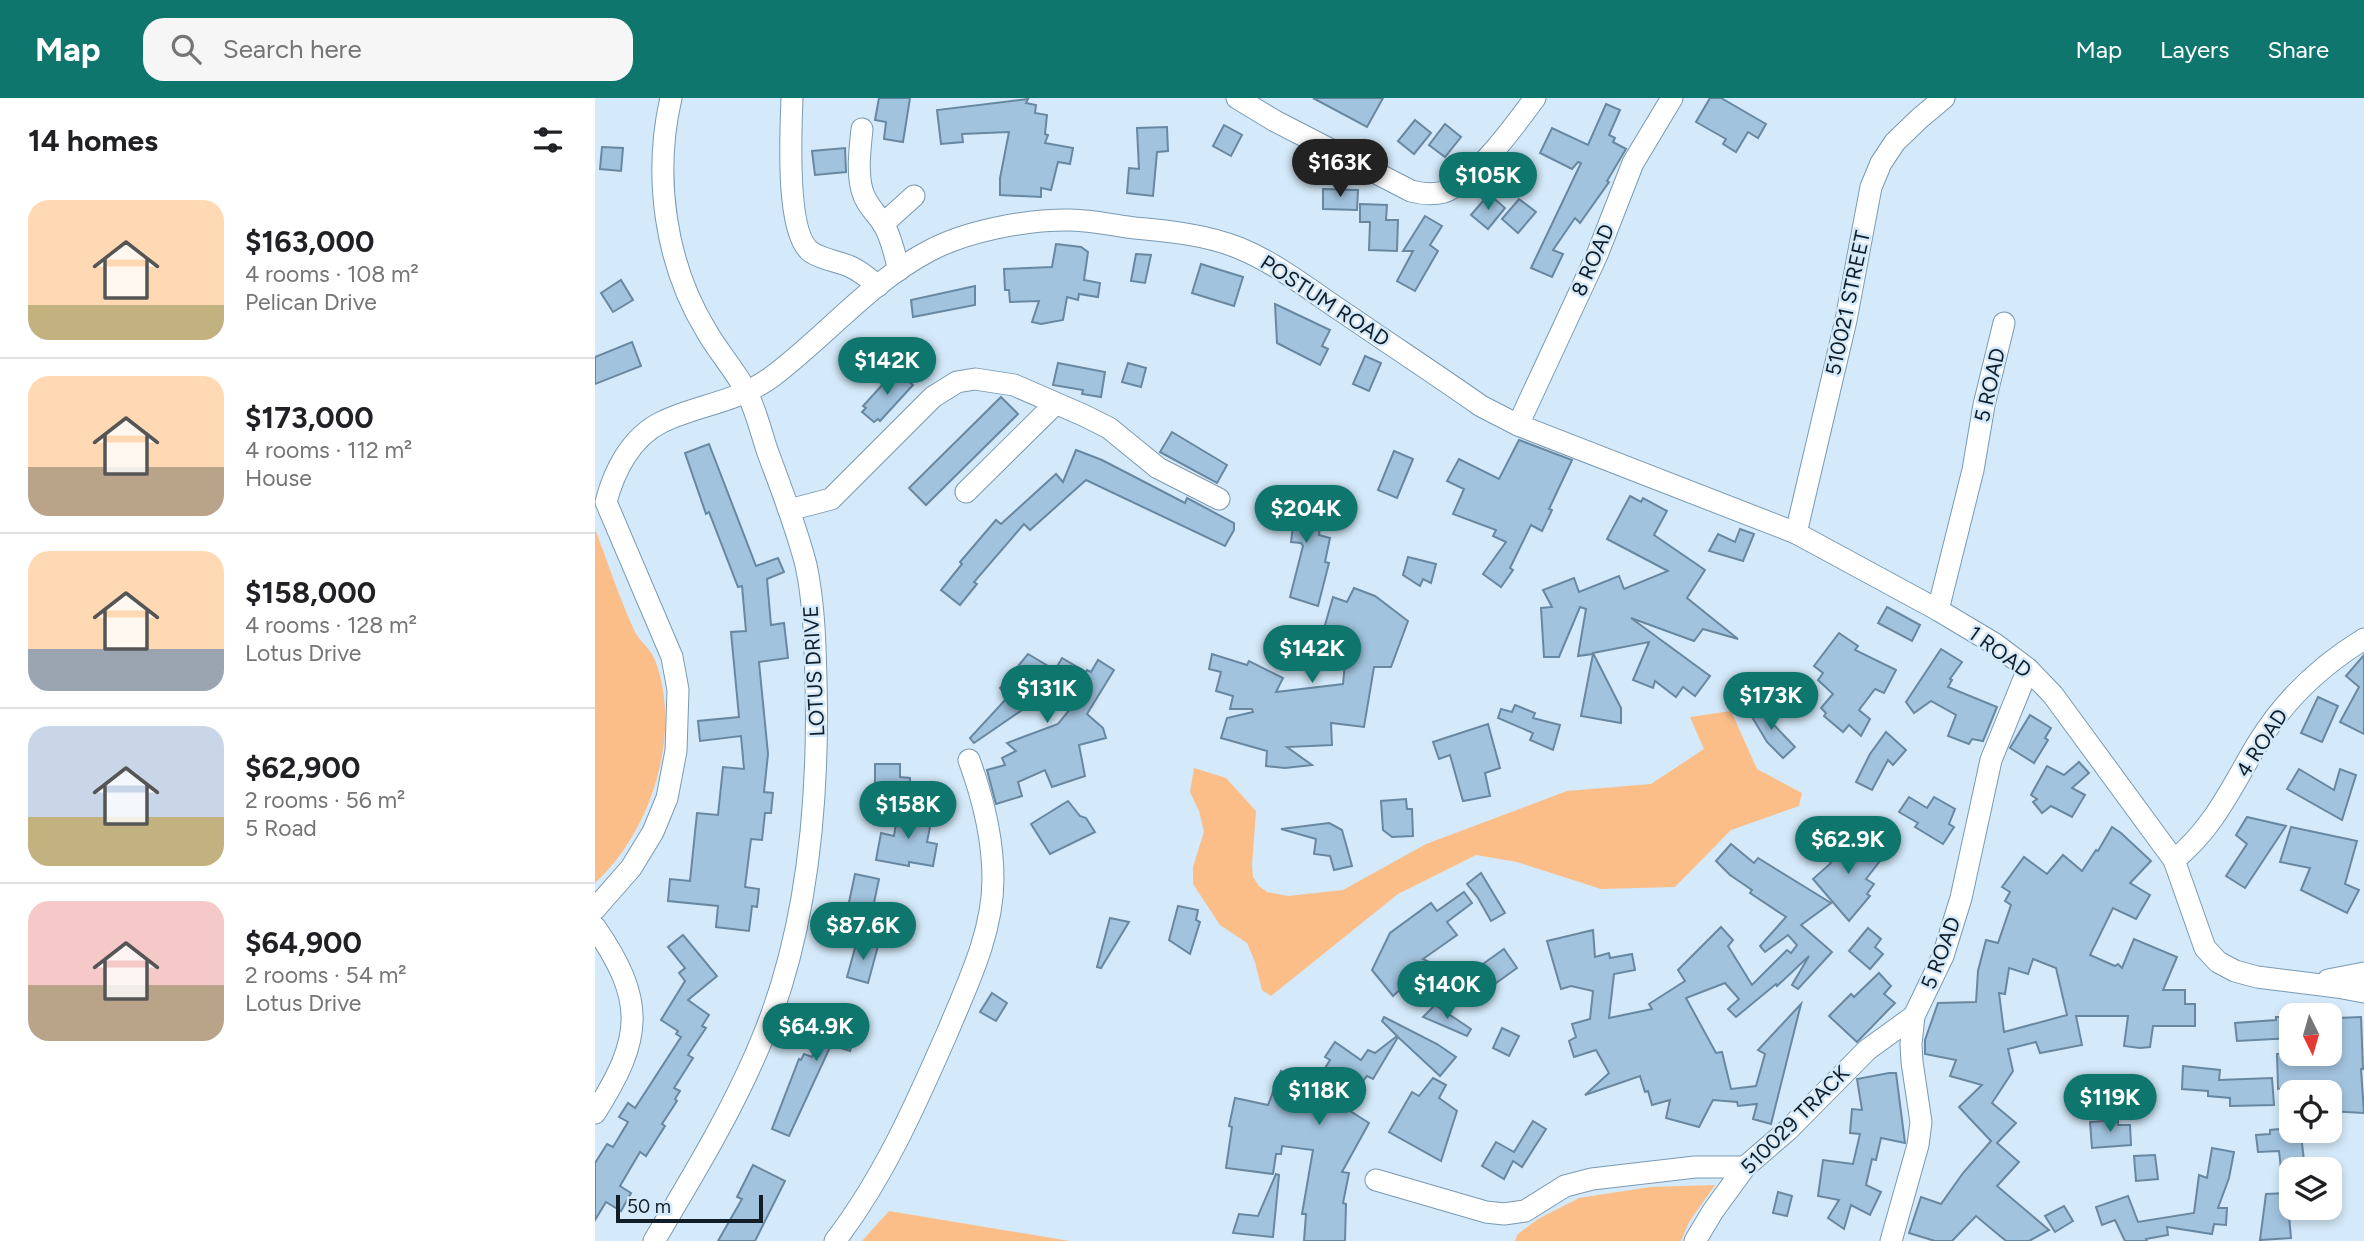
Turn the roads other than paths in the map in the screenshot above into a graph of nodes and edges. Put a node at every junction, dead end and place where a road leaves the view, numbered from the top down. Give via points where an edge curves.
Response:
1 (671, 98) edge
2 (792, 98) edge
3 (1237, 98) edge
4 (1535, 98) edge
5 (1672, 98) edge
6 (1944, 98) edge
7 (862, 129) dead end
8 (914, 196) dead end
9 (883, 224) junction
10 (899, 270) junction
11 (878, 286) junction
12 (2004, 323) dead end
13 (747, 393) junction
14 (1055, 404) junction
15 (1518, 425) junction
16 (966, 492) dead end
17 (1219, 499) dead end
18 (600, 503) edge
19 (789, 510) junction
20 (1796, 533) junction
21 (1938, 610) junction
22 (2364, 639) edge
23 (2028, 669) junction
24 (969, 760) dead end
25 (2174, 860) junction
26 (595, 909) edge
27 (595, 927) edge
28 (2364, 973) edge
29 (2312, 984) junction
30 (2364, 992) edge
31 (1914, 1016) junction
32 (595, 1113) edge
33 (1745, 1167) junction
34 (1376, 1180) dead end
35 (654, 1241) edge
36 (835, 1241) edge
37 (1695, 1241) edge
38 (1891, 1241) edge

1 - 13 street, LOTUS DRIVE via 663,178 668,233 683,287
2 - 11 street via 794,208 803,244 819,257 862,272
3 - 4 street via 1423,194 1454,188 1470,175
5 - 15 street, 8 ROAD via 1633,163 1597,255
6 - 20 street, 510021 STREET via 1895,142 1871,187 1846,320
7 - 9 street via 862,189
8 - 9 street
9 - 10 street
10 - 11 street, POSTUM ROAD
10 - 15 street, POSTUM ROAD via 931,250 985,231 1037,221 1070,220 1176,232 1236,247 1275,266 1481,407
11 - 13 street, POSTUM ROAD via 773,377
12 - 21 street, 5 ROAD
13 - 18 street, POSTUM ROAD via 661,422 643,435 626,454
13 - 19 street, LOTUS DRIVE
14 - 16 street
14 - 17 street via 1109,428 1158,468
14 - 19 street via 1014,386 975,379 957,382 916,412 831,499
15 - 20 street, 1 ROAD
18 - 26 street via 672,657 678,690 676,751 667,799 631,868
19 - 35 street, LOTUS DRIVE via 806,567 814,619 818,744 803,893 766,1031 716,1133
20 - 21 street, 1 ROAD
21 - 23 street, 1 ROAD
22 - 25 street, 4 ROAD via 2319,669 2294,695 2259,742 2221,809
23 - 25 street, 1 ROAD via 2053,695
23 - 31 street, 5 ROAD via 1990,760 1961,898 1943,956
24 - 36 street via 980,790 992,856 993,881 981,948 893,1152
25 - 29 street, 1 ROAD via 2205,948 2218,962 2257,977
27 - 32 street via 626,980 633,1021 627,1054
28 - 29 street
29 - 30 street, 1 ROAD
31 - 33 street, 510029 TRACK via 1867,1050
31 - 38 street, 5 ROAD via 1910,1044 1920,1134
33 - 34 street via 1695,1167 1592,1179 1565,1186 1525,1211 1504,1214
33 - 37 street, 510029 TRACK

